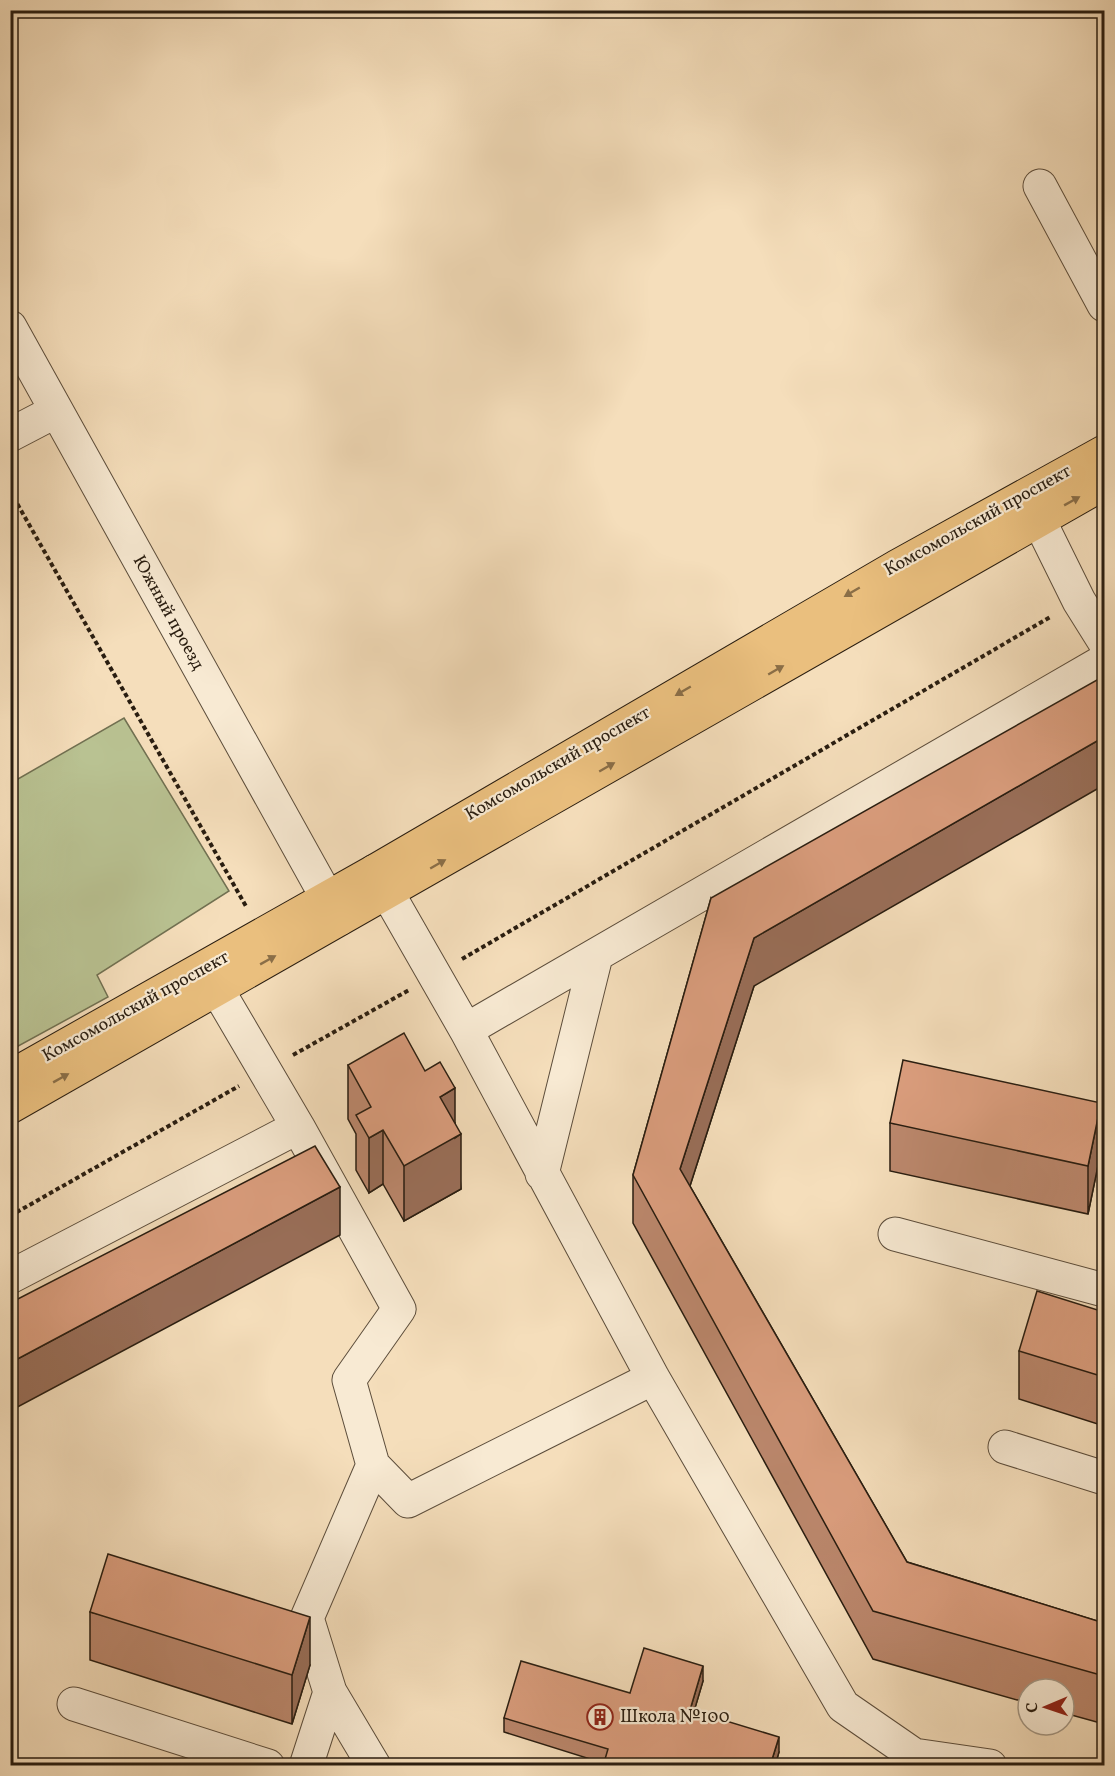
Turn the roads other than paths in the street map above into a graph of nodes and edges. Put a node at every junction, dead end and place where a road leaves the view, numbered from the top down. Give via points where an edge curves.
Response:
1 (1040, 186) dead end
2 (1104, 305) edge
3 (10, 327) edge
4 (56, 411) junction
5 (10, 435) edge
6 (1104, 452) edge
7 (1104, 483) edge
8 (1039, 520) junction
9 (1104, 641) edge
10 (1104, 661) edge
11 (382, 882) junction
12 (333, 908) junction
13 (596, 956) junction
14 (217, 989) junction
15 (466, 1030) junction
16 (10, 1077) edge
17 (10, 1107) edge
18 (298, 1127) junction
19 (542, 1174) junction
20 (895, 1234) dead end
21 (10, 1276) edge
22 (1104, 1290) edge
23 (653, 1378) junction
24 (1005, 1447) dead end
25 (373, 1465) junction
26 (1104, 1478) edge
27 (330, 1692) junction
28 (74, 1704) dead end
29 (913, 1760) edge
30 (268, 1766) edge
31 (306, 1766) edge
32 (374, 1766) edge
33 (990, 1766) edge

1 - 2 street
3 - 4 street, Южный проезд
4 - 5 street
4 - 12 street, Южный проезд
6 -> 11 main road, Комсомольский проспект via 896,567
8 -> 7 main road, Комсомольский проспект
8 - 9 street via 1079,601
11 -> 8 main road, Комсомольский проспект
10 - 13 street
11 - 12 main road, Комсомольский проспект
11 - 15 street
14 -> 12 main road, Комсомольский проспект
12 - 16 main road, Комсомольский проспект via 262,935
13 - 15 street
13 - 19 street
17 -> 14 main road, Комсомольский проспект
14 - 18 street
15 - 19 street
18 - 21 street
18 - 25 street via 399,1309 349,1380
19 - 23 street
20 - 22 street
23 - 25 street via 408,1501
23 - 29 street via 843,1706
24 - 26 street
25 - 27 street via 307,1618
27 - 31 street
27 - 32 street
28 - 30 street
29 - 33 street

